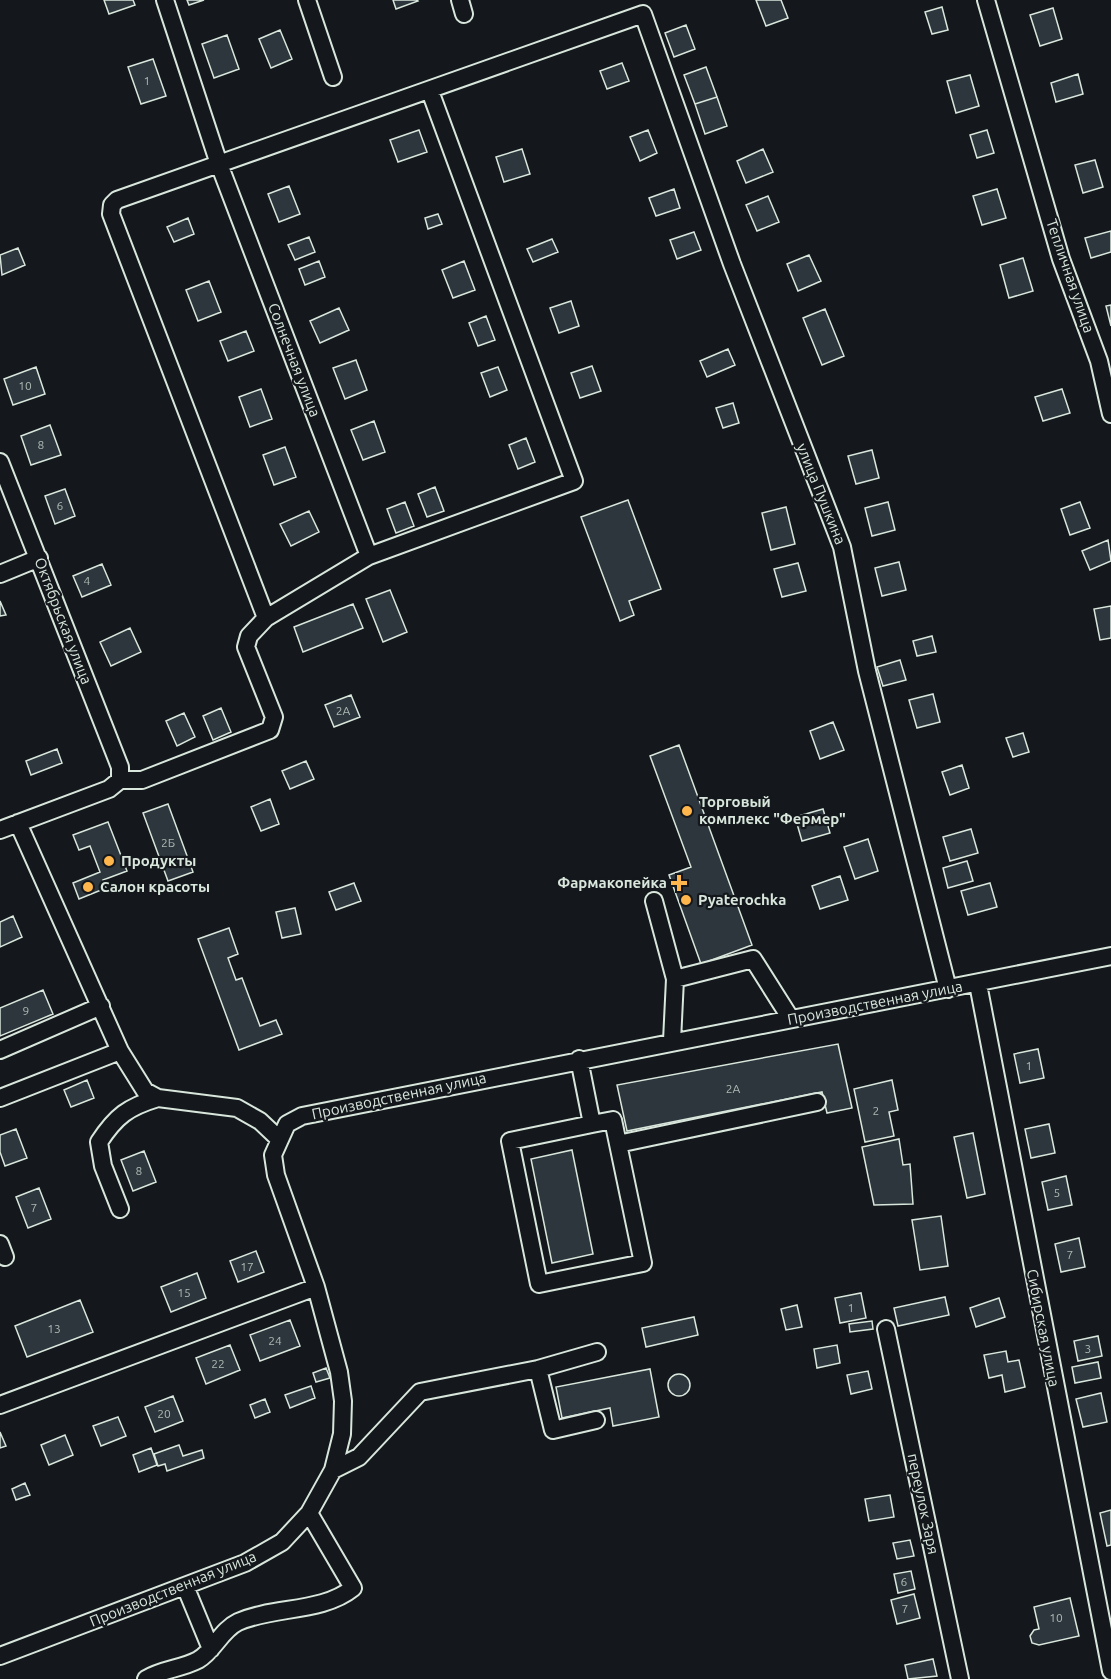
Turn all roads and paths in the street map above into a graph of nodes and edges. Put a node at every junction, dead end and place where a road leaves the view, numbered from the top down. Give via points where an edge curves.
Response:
1 (165, 0) edge
2 (307, 0) edge
3 (986, 0) edge
4 (333, 77) dead end
5 (430, 92) junction
6 (219, 164) junction
7 (1111, 414) edge
8 (0, 462) edge
9 (369, 556) junction
10 (39, 558) junction
11 (0, 574) edge
12 (266, 618) junction
13 (120, 780) junction
14 (18, 823) junction
15 (0, 830) edge
16 (654, 901) dead end
17 (1111, 956) edge
18 (675, 979) junction
19 (978, 984) junction
20 (948, 989) junction
21 (101, 1006) junction
22 (791, 1019) junction
23 (672, 1041) junction
24 (0, 1050) edge
25 (120, 1051) junction
26 (579, 1059) junction
27 (0, 1098) edge
28 (158, 1098) junction
29 (817, 1102) dead end
30 (592, 1124) junction
31 (278, 1138) junction
32 (618, 1144) junction
33 (120, 1209) dead end
34 (316, 1287) junction
35 (886, 1329) dead end
36 (597, 1352) dead end
37 (538, 1369) junction
38 (0, 1405) edge
39 (596, 1420) dead end
40 (333, 1470) junction
41 (309, 1513) junction
42 (185, 1586) junction
43 (211, 1649) junction
44 (0, 1656) edge
45 (1111, 1671) edge
46 (146, 1679) edge
47 (960, 1679) edge

1 - 6 street, Солнечная улица
2 - 4 street
3 - 7 street, Тепличная улица via 1061,259 1099,361
5 - 6 street
5 - 9 street via 574,481
5 - 20 street, улица Пушкина via 643,14 732,264 843,547 867,671
6 - 9 street, Солнечная улица
6 - 12 street via 117,200 111,214
8 - 10 street, Октябрьская улица
9 - 12 street
10 - 11 street
10 - 13 street, Октябрьская улица via 120,767
12 - 13 street via 249,636 246,647 274,717 270,730 142,780
13 - 14 street via 109,789
14 - 15 street
14 - 21 street
16 - 18 street
17 - 19 street, Производственная улица
18 - 22 street via 753,958
18 - 23 street
19 - 20 street, Производственная улица
19 - 45 street, Сибирская улица
20 - 22 street, Производственная улица
21 - 24 street
21 - 25 street
22 - 23 street, Производственная улица
23 - 26 street, Производственная улица
25 - 27 street
25 - 28 street via 145,1091
26 - 30 street
26 - 31 street, Производственная улица via 302,1116 286,1124
28 - 31 street via 237,1108 260,1121
28 - 33 street via 133,1105 99,1142 103,1166
29 - 32 street
30 - 32 street via 613,1120
30 - 32 street via 510,1140 539,1284 643,1263
31 - 34 street, Производственная улица via 273,1155 276,1174
34 - 38 street
34 - 40 street, Производственная улица via 339,1371 343,1401 342,1434
35 - 47 street, переулок Заря
36 - 37 street
37 - 39 street via 553,1430
37 - 40 street via 420,1392 359,1457
40 - 41 street, Производственная улица
41 - 42 street, Производственная улица via 282,1542 245,1563
41 - 43 street via 353,1588 344,1596 321,1603 238,1622
42 - 43 street
42 - 44 street, Производственная улица
43 - 46 street via 198,1660 159,1671

